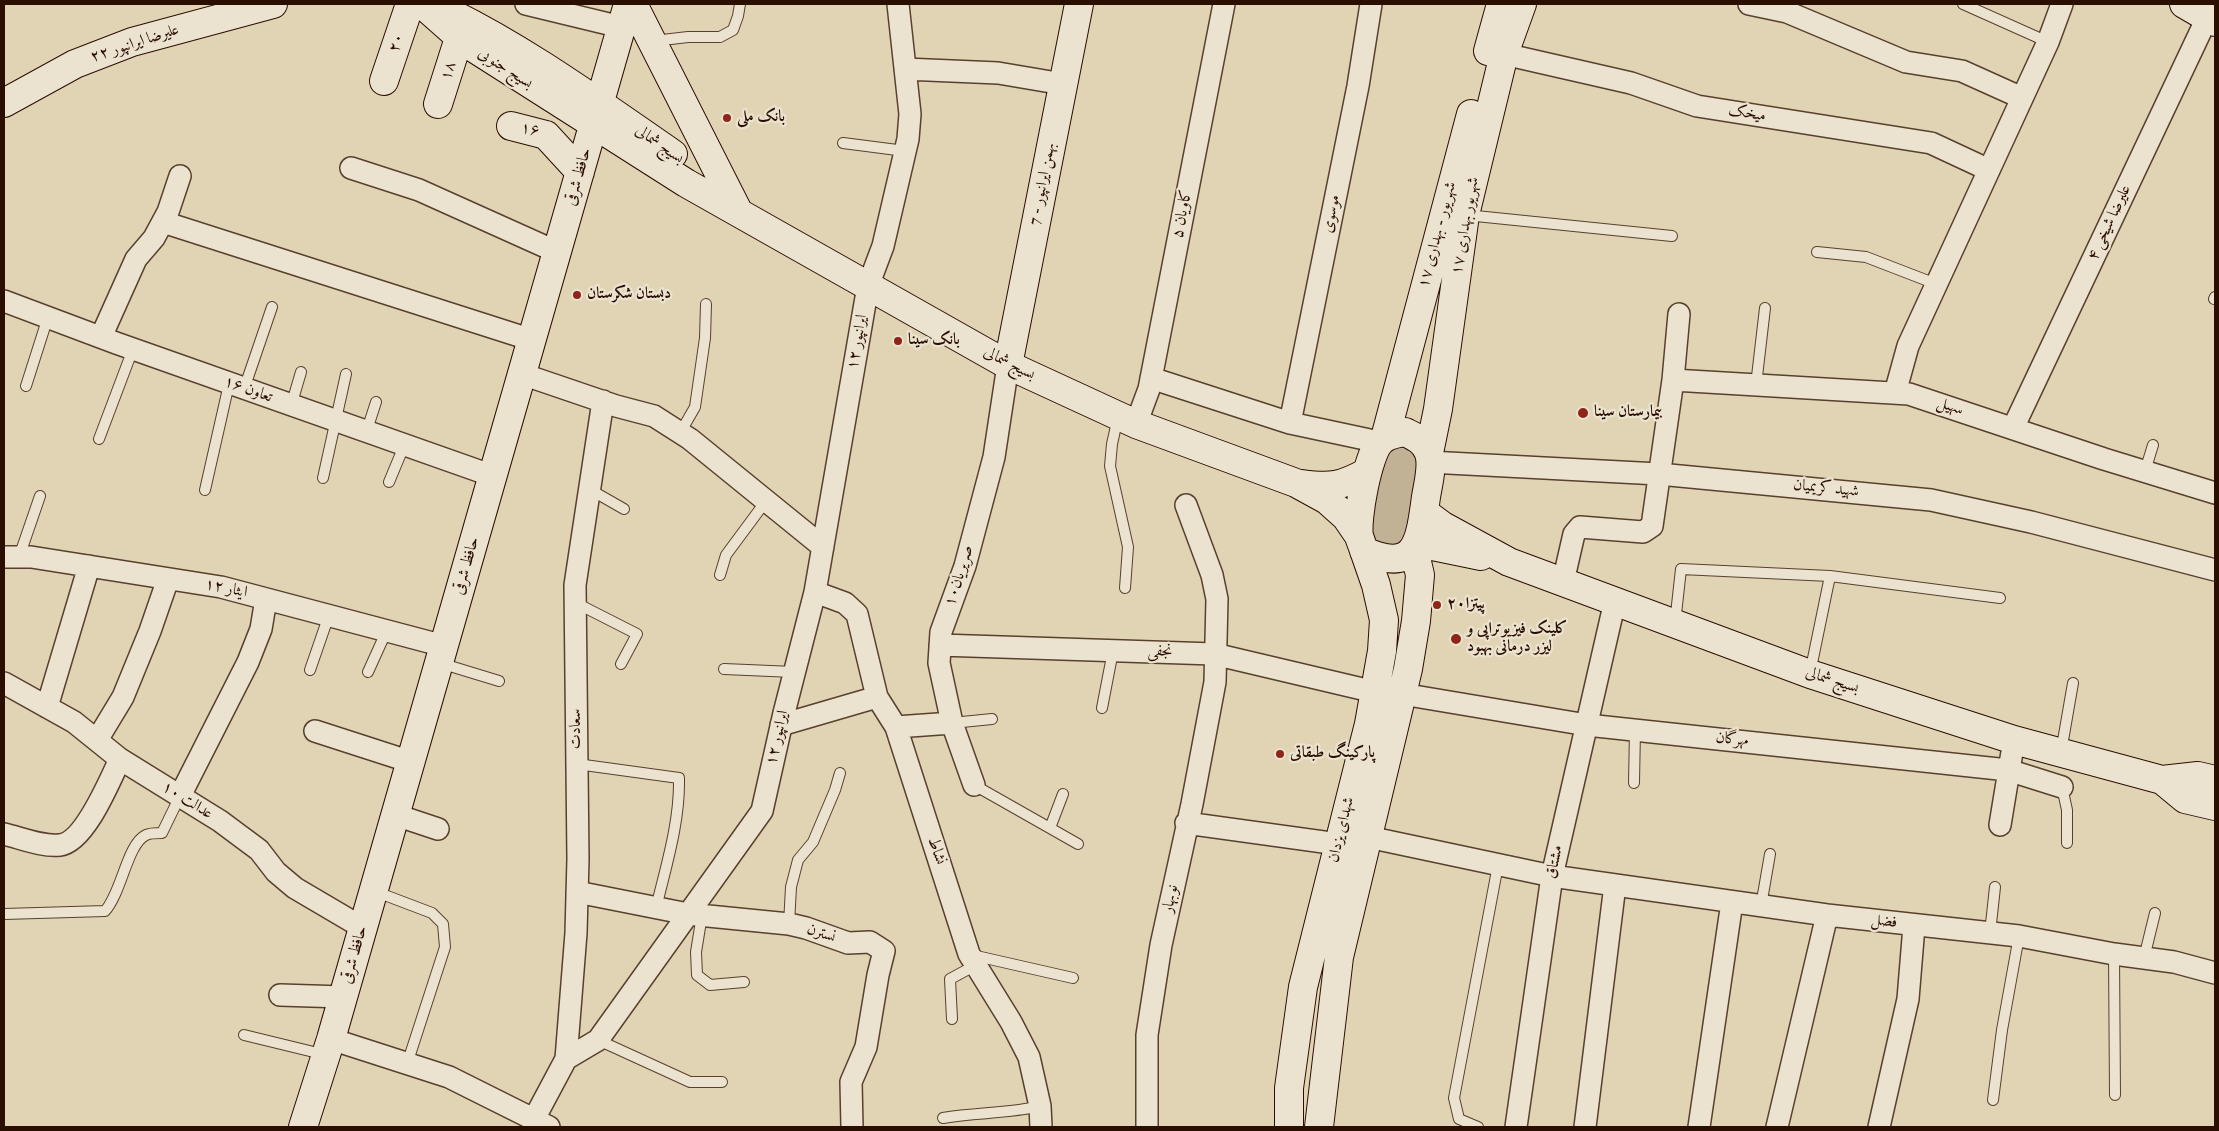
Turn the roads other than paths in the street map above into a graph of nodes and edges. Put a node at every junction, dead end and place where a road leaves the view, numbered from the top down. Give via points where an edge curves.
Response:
1 (273, 4) edge
2 (410, 4) edge
3 (422, 4) edge
4 (431, 4) edge
5 (526, 4) edge
6 (740, 4) edge
7 (898, 4) edge
8 (1079, 4) edge
9 (1224, 4) edge
10 (1371, 4) edge
11 (1501, 4) edge
12 (1522, 4) edge
13 (1749, 4) edge
14 (1963, 4) edge
15 (2062, 4) edge
16 (628, 12) edge
17 (2202, 14) edge
18 (459, 38) junction
19 (653, 42) junction
20 (2048, 42) junction
21 (1504, 54) junction
22 (905, 69) junction
23 (384, 81) dead end
24 (1063, 84) junction
25 (2022, 98) junction
26 (555, 101) junction
27 (4, 102) edge
28 (438, 104) dead end
29 (597, 115) junction
30 (511, 126) dead end
31 (546, 135) junction
32 (843, 143) dead end
33 (905, 151) junction
34 (351, 168) dead end
35 (1989, 170) junction
36 (580, 172) junction
37 (180, 176) dead end
38 (738, 211) junction
39 (1465, 215) junction
40 (163, 222) junction
41 (1672, 236) dead end
42 (557, 252) junction
43 (1817, 252) dead end
44 (1936, 284) junction
45 (868, 286) junction
46 (4, 300) edge
47 (706, 304) dead end
48 (272, 307) dead end
49 (1765, 308) dead end
50 (1679, 314) dead end
51 (48, 318) junction
52 (101, 337) junction
53 (532, 340) junction
54 (133, 349) junction
55 (1008, 365) junction
56 (301, 372) dead end
57 (346, 374) dead end
58 (522, 374) junction
59 (1151, 378) junction
60 (1673, 380) junction
61 (1756, 385) junction
62 (26, 386) dead end
63 (237, 386) junction
64 (1895, 393) junction
65 (1395, 396) junction
66 (603, 401) junction
67 (376, 402) dead end
68 (291, 406) junction
69 (1438, 409) junction
70 (1127, 420) junction
71 (335, 422) junction
72 (1290, 423) junction
73 (2013, 428) junction
74 (366, 433) junction
75 (680, 433) junction
76 (99, 438) dead end
77 (1382, 440) junction
78 (2153, 445) dead end
79 (404, 446) junction
80 (1429, 457) junction
81 (2145, 471) junction
82 (1367, 472) junction
83 (1659, 474) junction
84 (493, 476) junction
85 (323, 478) dead end
86 (389, 482) dead end
87 (1296, 483) junction
88 (589, 489) junction
89 (205, 490) dead end
90 (2215, 493) edge
91 (40, 496) dead end
92 (766, 501) junction
93 (1186, 505) dead end
94 (624, 509) dead end
95 (1424, 512) junction
96 (1360, 536) junction
97 (1416, 546) junction
98 (823, 548) junction
99 (12, 557) edge
100 (1509, 562) junction
101 (89, 566) junction
102 (2215, 570) edge
103 (720, 575) dead end
104 (1830, 576) junction
105 (168, 579) junction
106 (1563, 582) junction
107 (1125, 588) dead end
108 (815, 592) junction
109 (2000, 598) dead end
110 (266, 599) junction
111 (1615, 601) junction
112 (576, 603) junction
113 (329, 615) junction
114 (1675, 624) junction
115 (387, 630) junction
116 (940, 645) junction
117 (1114, 651) junction
118 (442, 654) junction
119 (1214, 654) junction
120 (621, 664) dead end
121 (724, 669) dead end
122 (310, 670) dead end
123 (368, 672) dead end
124 (794, 672) junction
125 (1810, 674) junction
126 (499, 681) dead end
127 (4, 683) edge
128 (2073, 683) dead end
129 (1375, 692) junction
130 (1402, 694) junction
131 (877, 697) junction
132 (47, 707) junction
133 (1102, 708) dead end
134 (992, 719) dead end
135 (952, 722) junction
136 (781, 725) junction
137 (1587, 725) junction
138 (896, 727) junction
139 (315, 730) dead end
140 (1635, 730) junction
141 (97, 740) junction
142 (2014, 740) junction
143 (2061, 753) junction
144 (120, 759) junction
145 (411, 762) junction
146 (577, 764) junction
147 (2008, 770) junction
148 (840, 773) dead end
149 (2162, 780) junction
150 (2215, 780) edge
151 (1634, 783) dead end
152 (974, 784) joint
153 (2062, 787) joint
154 (1063, 794) dead end
155 (180, 796) junction
156 (2215, 806) edge
157 (396, 815) junction
158 (1186, 823) junction
159 (2000, 825) dead end
160 (1050, 828) junction
161 (438, 829) dead end
162 (4, 834) edge
163 (1368, 837) junction
164 (1078, 844) dead end
165 (1338, 844) junction
166 (2067, 844) dead end
167 (1770, 854) dead end
168 (1498, 865) junction
169 (1552, 876) junction
170 (1614, 885) junction
171 (1995, 887) dead end
172 (374, 890) junction
173 (577, 892) junction
174 (1732, 902) junction
175 (1761, 906) junction
176 (656, 908) junction
177 (2155, 913) dead end
178 (4, 914) edge
179 (695, 914) junction
180 (1827, 915) junction
181 (789, 924) junction
182 (1318, 925) junction
183 (1914, 926) junction
184 (363, 928) junction
185 (1990, 933) junction
186 (1344, 936) junction
187 (2020, 936) junction
188 (2114, 954) junction
189 (2144, 958) junction
190 (972, 960) junction
191 (2215, 973) edge
192 (1073, 978) dead end
193 (744, 982) dead end
194 (1303, 987) junction
195 (1334, 991) junction
196 (280, 995) dead end
197 (343, 997) junction
198 (952, 1019) dead end
199 (244, 1035) dead end
200 (598, 1040) junction
201 (329, 1047) junction
202 (566, 1059) junction
203 (407, 1064) junction
204 (722, 1082) dead end
205 (2114, 1095) dead end
206 (1993, 1100) dead end
207 (1041, 1117) edge
208 (943, 1118) dead end
209 (537, 1125) edge
210 (303, 1127) edge
211 (852, 1127) edge
212 (1147, 1127) edge
213 (1289, 1127) edge
214 (1319, 1127) edge
215 (1478, 1127) edge
216 (1516, 1127) edge
217 (1585, 1127) edge
218 (1699, 1127) edge
219 (1777, 1127) edge
220 (1879, 1127) edge

1 - 27 main road, علیرضا ایرانپور ۲۲ via 132,42 75,64
2 - 23 main road, ۲۰
3 - 18 main road, بسیج جنوبی
4 - 29 main road, بسیج جنوبی via 472,23
5 - 16 street
6 - 19 lane via 733,30 720,36
7 - 22 street, ایرانپور ۱۲
8 - 24 main road, بهمن ایرانپور - 7
9 - 59 street, کاویان ۵
10 - 72 street, موسوی via 1358,86
11 - 65 main road, ۱۷ شهریور - بهداری
12 - 21 main road, ۱۷ شهریور بهداری
13 - 25 street via 1788,12 1906,62 1962,72
14 - 20 lane
15 - 20 street
16 - 19 main road
16 - 29 main road, حافظ شرقی
17 - 73 street, علیرضا شیخی ۴
18 - 26 main road, بسیج جنوبی
18 - 28 main road, ۱۸
19 - 38 main road
20 - 25 street
21 - 35 street, میخک via 1631,83 1697,106 1931,143
21 - 39 main road, ۱۷ شهریور بهداری
22 - 24 street via 998,73
22 - 33 street, ایرانپور ۱۲ via 910,114
24 - 55 main road, بهمن ایرانپور - 7
25 - 35 street
26 - 29 main road, بسیج جنوبی
26 - 31 main road, ۱۶
29 - 36 main road, حافظ شرقی
29 - 38 main road, بسیج شمالی via 690,166
30 - 31 main road, ۱۶
31 - 36 main road
32 - 33 lane
33 - 45 street, ایرانپور ۱۲ via 883,246
34 - 42 street via 419,190
35 - 44 street
36 - 42 main road, حافظ شرقی
37 - 40 street
38 - 45 main road, بسیج شمالی
39 - 41 lane
39 - 69 main road, ۱۷ شهریور بهداری
40 - 52 street via 136,259
40 - 53 street
42 - 53 main road, حافظ شرقی
43 - 44 lane via 1866,257
44 - 64 street via 1908,346
45 - 55 main road, بسیج شمالی
45 - 98 street, ایرانپور ۱۲
46 - 51 street, تعاون ۱۶
47 - 75 lane via 705,338 694,407
48 - 63 lane
49 - 61 lane
50 - 60 street
51 - 52 street, تعاون ۱۶
51 - 62 lane
52 - 54 street, تعاون ۱۶
53 - 58 main road, حافظ شرقی
54 - 63 street, تعاون ۱۶
54 - 76 lane
55 - 70 main road, بسیج شمالی
55 - 116 street, صریریان۱۰ via 994,457 965,566 941,632
56 - 68 lane
57 - 71 lane
58 - 66 street
58 - 84 main road, حافظ شرقی
59 - 70 street, کاویان ۵
59 - 72 street
60 - 61 street, سهیل
60 - 83 street
61 - 64 street, سهیل
63 - 68 street, تعاون ۱۶
63 - 89 lane
64 - 73 street, سهیل via 1909,394
65 - 69 main road via 1404,415 1412,419 1420,420
65 - 77 main road, ۱۷ شهریور - بهداری
66 - 75 street via 654,416
66 - 88 street, سعادت
67 - 74 lane
68 - 71 street, تعاون ۱۶
69 - 80 main road, ۱۷ شهریور بهداری
70 - 87 main road, بسیج شمالی
70 - 107 lane via 1112,444 1110,466 1128,547
71 - 74 street, تعاون ۱۶
71 - 85 lane
72 - 77 street
73 - 81 street, سهیل
74 - 79 street, تعاون ۱۶
75 - 92 street
77 - 80 main road via 1390,434 1405,432 1421,440
77 - 82 main road, ۱۷ شهریور - بهداری
78 - 81 lane
79 - 84 street, تعاون ۱۶
79 - 86 lane
80 - 83 street, شهید کریمیان
80 - 95 main road, ۱۷ شهریور بهداری
81 - 90 street, سهیل
82 - 87 main road, بسیج شمالی via 1345,484 1325,488
82 - 96 main road, ۱۷ شهریور - بهداری
83 - 102 street, شهید کریمیان via 1931,500 2031,522
83 - 106 street via 1652,526 1643,532 1580,527 1574,534
84 - 118 main road, حافظ شرقی
87 - 96 main road, بسیج شمالی via 1327,500 1346,517
88 - 94 lane
88 - 112 street, سعادت via 579,551
91 - 99 lane
92 - 98 street
92 - 103 lane via 726,555
93 - 119 street, نوبهار via 1212,575 1217,599
95 - 97 main road, ۱۷ شهریور بهداری
95 - 100 main road, بسیج شمالی
96 - 97 main road, بسیج شمالی via 1364,550 1381,558 1395,560
96 - 129 main road, شهدای یزدان via 1384,620
97 - 100 main road, بسیج شمالی
97 - 130 main road, شهدای یزدان via 1420,575 1418,600
98 - 108 street, ایرانپور ۱۲
99 - 101 street, ایثار ۱۲ via 31,556
100 - 106 main road, بسیج شمالی
101 - 105 street, ایثار ۱۲
101 - 132 street
104 - 109 lane
104 - 114 lane via 1681,569
104 - 125 lane
105 - 110 street, ایثار ۱۲ via 221,587
105 - 141 street via 123,697
106 - 111 main road, بسیج شمالی
108 - 124 street, ایرانپور ۱۲
108 - 131 street, نشاط via 845,603 857,614
110 - 113 street, ایثار ۱۲
110 - 155 street via 261,629 248,662
111 - 114 main road, بسیج شمالی
111 - 137 street, مشتاق
112 - 120 lane via 637,634
112 - 146 street, سعادت
113 - 115 street, ایثار ۱۲
113 - 122 lane
114 - 125 main road, بسیج شمالی
115 - 118 street, ایثار ۱۲
115 - 123 lane
116 - 117 street, نجفی
116 - 135 street, صریریان۱۰ via 939,662
117 - 119 street, نجفی
117 - 133 lane
118 - 126 lane
118 - 145 main road, حافظ شرقی
119 - 129 street, نجفی
119 - 158 street, نوبهار via 1214,682
121 - 124 lane
124 - 136 street, ایرانپور ۱۲
125 - 142 main road, بسیج شمالی
127 - 132 street, عدالت ۱۰
128 - 143 lane
129 - 165 main road, شهدای یزدان
130 - 137 street, مهرگان
130 - 163 main road, شهدای یزدان
131 - 136 street
131 - 138 street, نشاط
132 - 141 street, عدالت ۱۰
134 - 135 lane
135 - 138 street
135 - 152 street, صریریان۱۰
136 - 179 street, ایرانپور ۱۲ via 762,811
137 - 140 street, مهرگان
137 - 169 street, مشتاق
138 - 190 street, نشاط
139 - 145 street
140 - 147 street, مهرگان
140 - 151 lane
141 - 144 street, عدالت ۱۰
142 - 143 main road, بسیج شمالی
142 - 147 street
143 - 149 main road, بسیج شمالی
144 - 155 street, عدالت ۱۰
144 - 162 street via 101,800 80,834 61,845
145 - 157 main road, حافظ شرقی
146 - 173 street, سعادت
146 - 176 lane via 679,778 670,850
147 - 153 street, مهرگان
147 - 159 street
148 - 181 lane via 813,842 798,860 791,887
149 - 150 main road, بسیج شمالی via 2198,776
149 - 156 main road, بسیج شمالی via 2184,799
152 - 160 lane
153 - 166 lane via 2067,810
154 - 160 lane
155 - 178 lane via 162,833 147,834 135,844 114,902 105,911
155 - 184 street, عدالت ۱۰ via 259,850 276,872 295,888
157 - 161 street
157 - 172 main road, حافظ شرقی
158 - 165 street
158 - 212 street, نوبهار via 1161,945 1147,1035
160 - 164 lane
163 - 168 street, فضل
163 - 186 main road, شهدای یزدان
165 - 182 main road, شهدای یزدان
167 - 175 lane
168 - 169 street, فضل
168 - 215 lane via 1454,1098 1459,1119
169 - 170 street, فضل
169 - 216 street, مشتاق
170 - 174 street, فضل
170 - 217 street
171 - 185 lane
172 - 184 main road, حافظ شرقی
172 - 203 lane via 432,913 443,924 445,947
173 - 176 street, نسترن
173 - 202 street, سعادت
174 - 175 street, فضل
174 - 218 street
175 - 180 street, فضل
176 - 179 street, نسترن
177 - 189 lane
179 - 181 street, نسترن
179 - 193 lane via 697,975 710,985
179 - 200 street, ایرانپور ۱۲ via 666,956
180 - 183 street, فضل
180 - 219 street
181 - 211 street, نسترن via 848,943 870,942 884,951 866,1047 851,1082
182 - 186 main road via 1323,937 1332,941
182 - 194 main road, شهدای یزدان
183 - 185 street, فضل
183 - 220 street via 1908,999
184 - 197 main road, حافظ شرقی
185 - 187 street, فضل
186 - 195 main road, شهدای یزدان
187 - 188 street, فضل
187 - 206 lane
188 - 189 street, فضل
188 - 205 lane
189 - 191 street, فضل
190 - 192 lane
190 - 198 lane via 950,980
190 - 207 street, نشاط via 1029,1057
194 - 195 main road via 1310,981 1320,980 1331,985
194 - 213 main road, شهدای یزدان via 1289,1088
195 - 214 main road, شهدای یزدان
196 - 197 street
197 - 201 main road, حافظ شرقی
199 - 201 lane
200 - 202 street, ایرانپور ۱۲
200 - 204 lane via 690,1082
201 - 203 street
201 - 210 main road, حافظ شرقی
202 - 209 street
203 - 209 street via 449,1077
207 - 208 lane via 1016,1112

